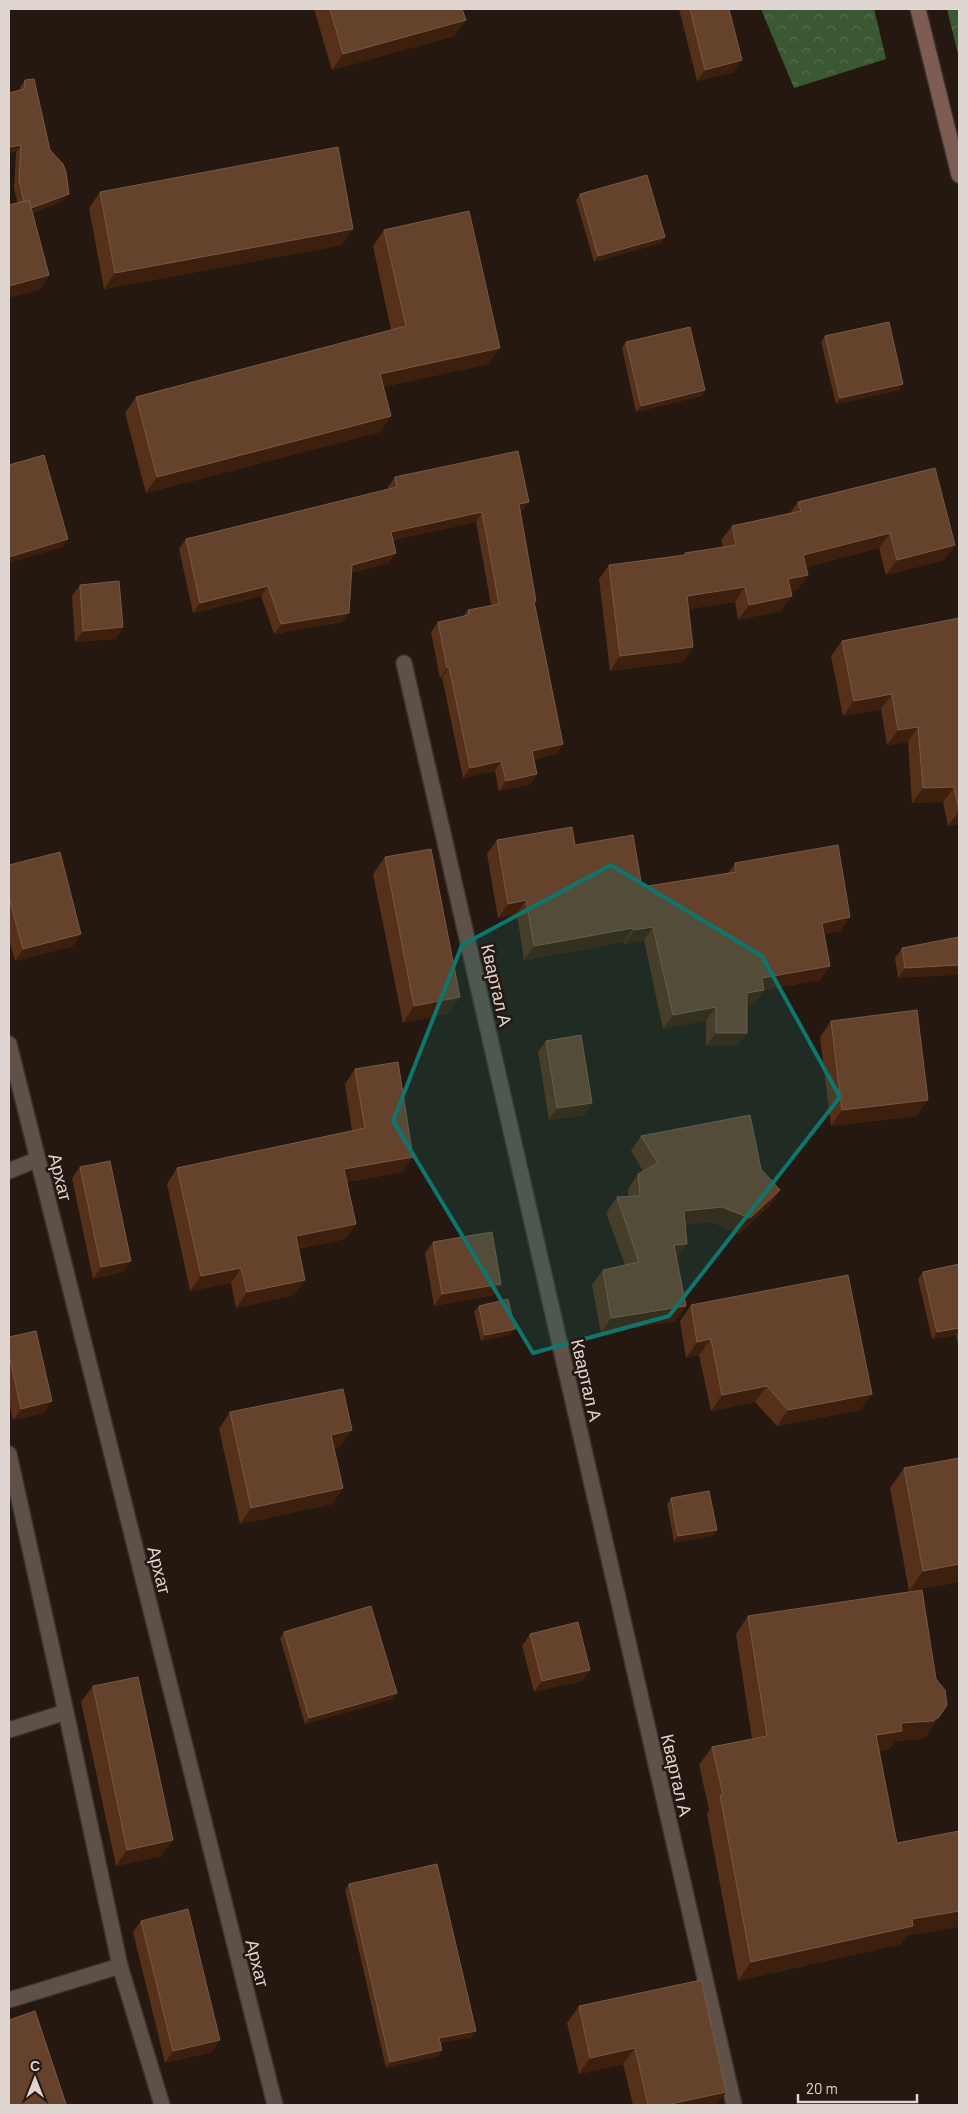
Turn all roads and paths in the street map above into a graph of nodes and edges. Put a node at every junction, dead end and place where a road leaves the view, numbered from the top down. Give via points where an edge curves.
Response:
1 (918, 9) edge
2 (959, 175) edge
3 (404, 663) dead end
4 (9, 1044) edge
5 (38, 1159) junction
6 (9, 1171) edge
7 (9, 1454) edge
8 (12, 1474) edge
9 (66, 1712) junction
10 (9, 1730) edge
11 (120, 1966) junction
12 (9, 2000) edge
13 (162, 2105) edge
14 (275, 2105) edge
15 (734, 2105) edge

1 - 2 main road
3 - 15 street, Квартал А
4 - 5 street, Архат
5 - 6 street
5 - 14 street, Архат
7 - 8 street
8 - 9 street
9 - 10 street
9 - 11 street
11 - 12 street
11 - 13 street

